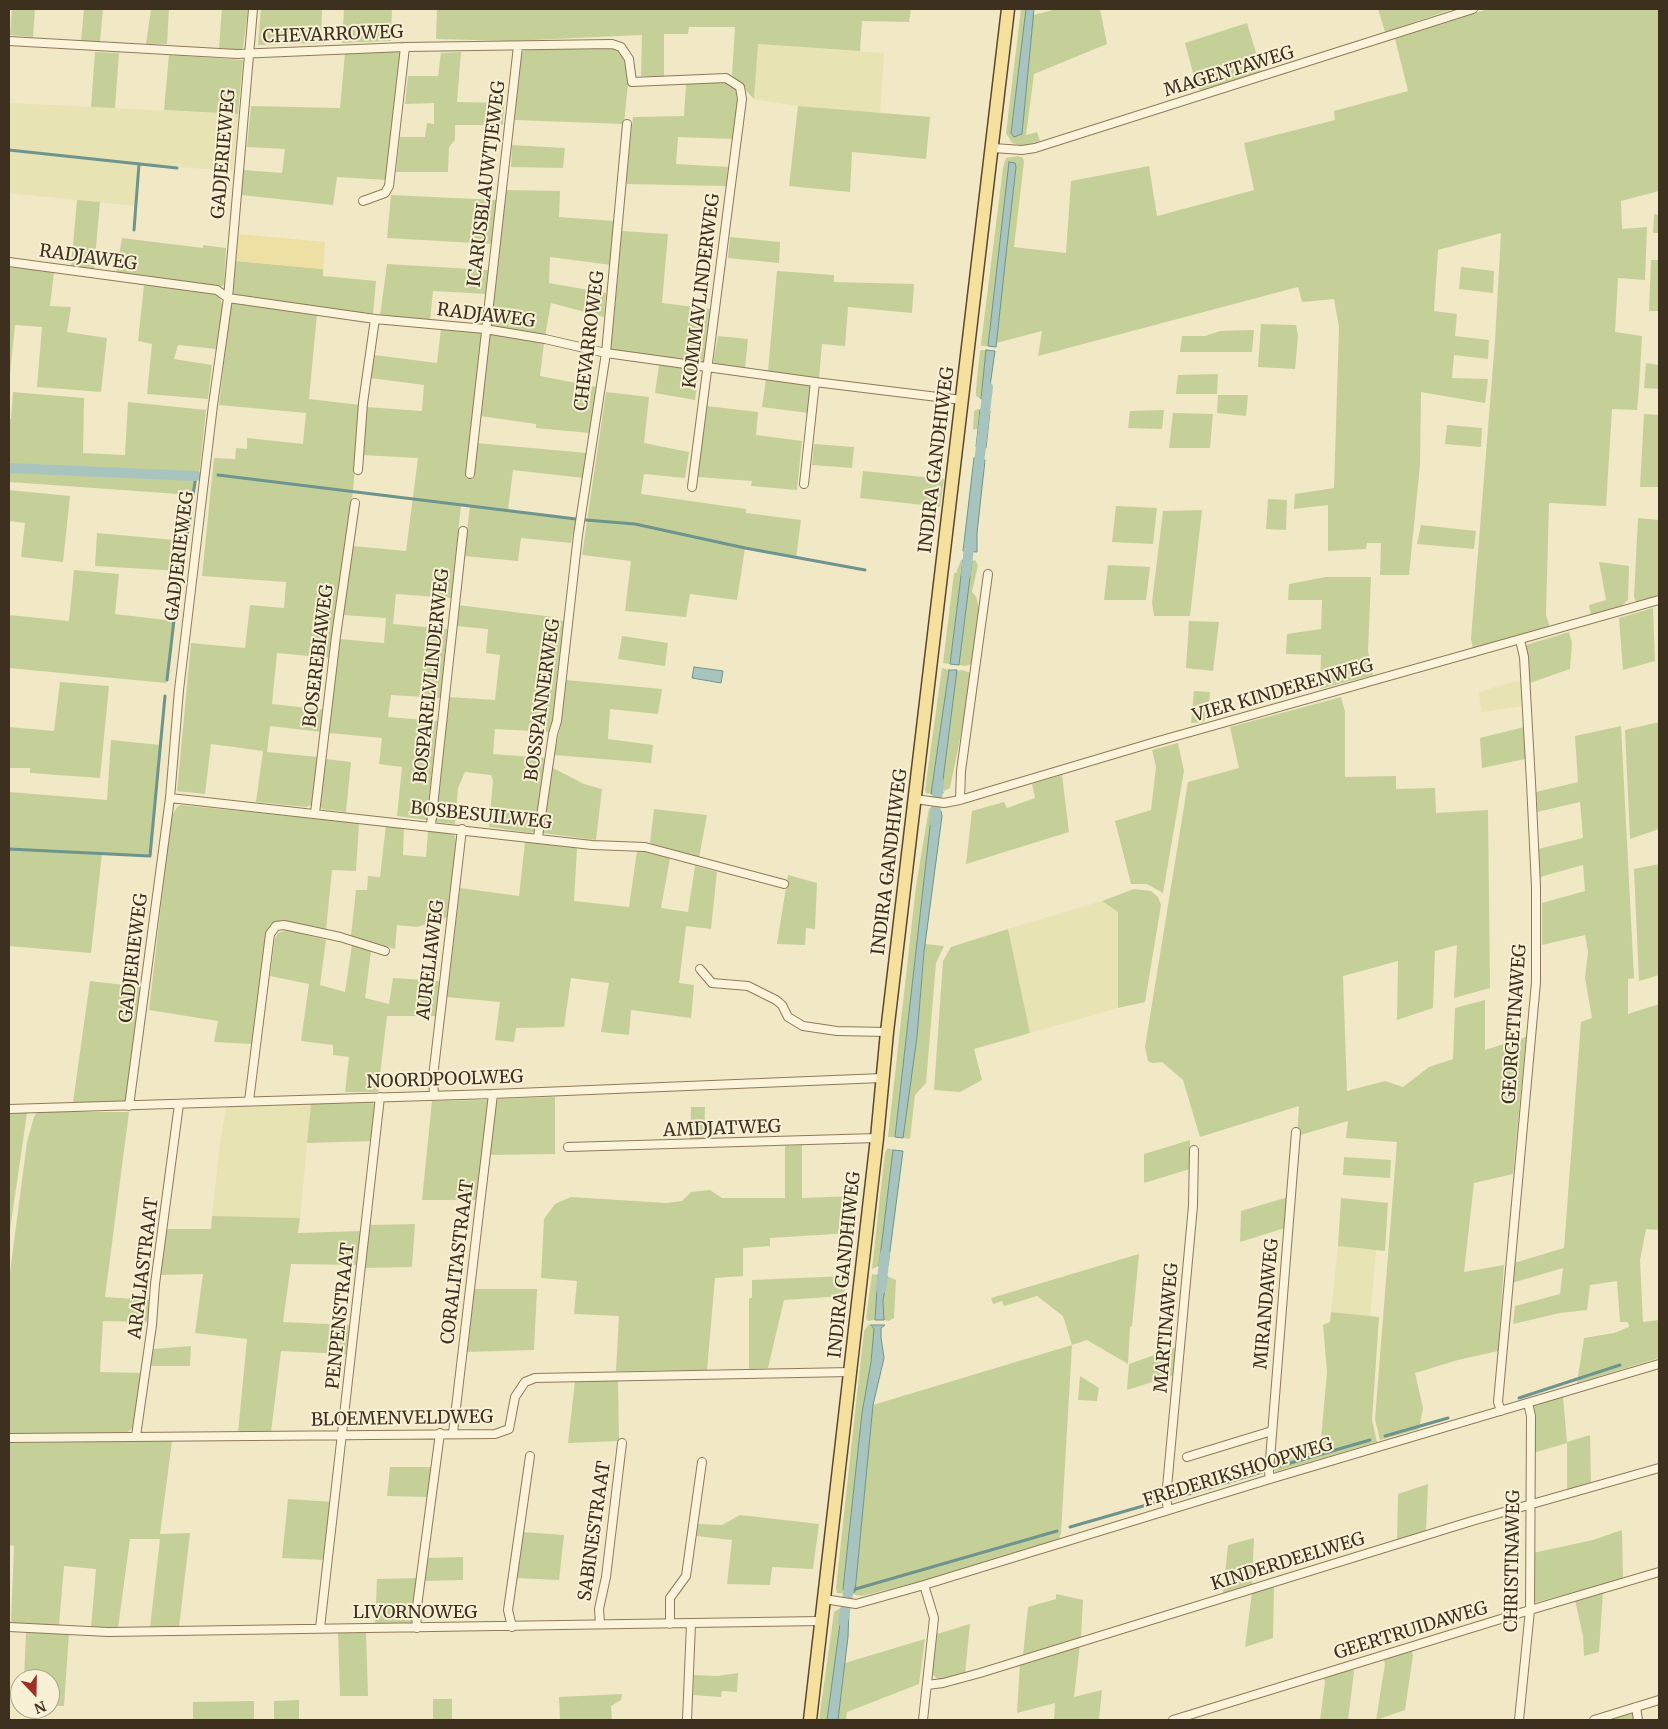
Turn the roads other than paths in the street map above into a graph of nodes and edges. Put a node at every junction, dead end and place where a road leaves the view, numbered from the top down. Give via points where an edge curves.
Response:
1 (253, 9) edge
2 (1008, 9) edge
3 (1473, 9) edge
4 (9, 42) edge
5 (518, 46) junction
6 (405, 47) junction
7 (248, 53) junction
8 (742, 99) joint
9 (627, 124) dead end
10 (993, 148) junction
11 (363, 201) dead end
12 (9, 262) edge
13 (228, 298) junction
14 (375, 319) junction
15 (485, 329) junction
16 (606, 353) junction
17 (707, 367) junction
18 (815, 382) junction
19 (962, 400) junction
20 (358, 470) dead end
21 (470, 474) dead end
22 (804, 484) dead end
23 (692, 487) dead end
24 (355, 503) dead end
25 (462, 531) dead end
26 (575, 568) joint
27 (988, 574) dead end
28 (1659, 600) edge
29 (1520, 640) junction
30 (170, 798) junction
31 (920, 800) junction
32 (960, 800) junction
33 (315, 814) junction
34 (431, 825) junction
35 (462, 829) junction
36 (538, 837) junction
37 (784, 884) dead end
38 (385, 951) dead end
39 (700, 969) dead end
40 (887, 1032) junction
41 (882, 1078) junction
42 (493, 1094) junction
43 (434, 1096) junction
44 (380, 1097) junction
45 (249, 1101) junction
46 (179, 1104) junction
47 (130, 1106) junction
48 (9, 1109) edge
49 (1296, 1132) dead end
50 (877, 1138) junction
51 (568, 1147) dead end
52 (1194, 1150) dead end
53 (1659, 1364) edge
54 (851, 1372) junction
55 (1528, 1403) junction
56 (1500, 1411) junction
57 (1272, 1430) junction
58 (440, 1433) junction
59 (453, 1433) junction
60 (342, 1435) junction
61 (136, 1436) junction
62 (9, 1438) edge
63 (622, 1443) dead end
64 (530, 1456) dead end
65 (1187, 1457) dead end
66 (702, 1462) dead end
67 (1659, 1468) edge
68 (1270, 1479) junction
69 (1530, 1504) junction
70 (1168, 1510) junction
71 (1659, 1572) edge
72 (924, 1585) junction
73 (830, 1600) junction
74 (1530, 1610) junction
75 (821, 1621) junction
76 (600, 1624) junction
77 (670, 1624) junction
78 (691, 1624) junction
79 (9, 1627) edge
80 (512, 1627) junction
81 (320, 1628) junction
82 (417, 1628) junction
83 (927, 1684) junction
84 (1659, 1700) edge
85 (1636, 1707) junction
86 (687, 1720) edge
87 (810, 1720) edge
88 (923, 1720) edge
89 (1173, 1720) edge
90 (1519, 1720) edge
91 (1594, 1720) edge
92 (1638, 1720) edge

1 - 7 street, GADJERIEWEG
2 - 10 main road, INDIRA GANDHIWEG
3 - 10 street, MAGENTAWEG via 1035,148
4 - 7 street, CHEVARROWEG
5 - 6 street, CHEVARROWEG
5 - 8 street, CHEVARROWEG via 612,44 621,47 629,59 632,82 726,78 740,87
5 - 15 street, ICARUSBLAUWTJEWEG
6 - 7 street, CHEVARROWEG
6 - 11 street via 389,186 385,193
7 - 13 street, GADJERIEWEG
8 - 17 street, KOMMAVLINDERWEG
9 - 16 street, CHEVARROWEG
10 - 19 main road, INDIRA GANDHIWEG
12 - 13 street, RADJAWEG via 217,290
13 - 14 street, RADJAWEG
13 - 30 street, GADJERIEWEG via 213,405
14 - 15 street, RADJAWEG
14 - 20 street via 363,403
15 - 16 street, RADJAWEG
15 - 21 street, ICARUSBLAUWTJEWEG
16 - 17 street, RADJAWEG
16 - 26 street, CHEVARROWEG
17 - 18 street, RADJAWEG
17 - 23 street, KOMMAVLINDERWEG
18 - 19 street, RADJAWEG
18 - 22 street
19 - 31 main road, INDIRA GANDHIWEG
24 - 33 street, BOSEREBIAWEG
25 - 34 street, BOSPARELVLINDERWEG
26 - 36 street, BOSSPANNERWEG via 557,721
27 - 32 street via 961,771
28 - 29 street, VIER KINDERENWEG
29 - 32 street, VIER KINDERENWEG
29 - 56 street, GEORGETINAWEG via 1524,657 1532,802 1536,982 1498,1402
30 - 33 street, BOSBESUILWEG
30 - 47 street, GADJERIEWEG
31 - 32 street, VIER KINDERENWEG via 944,803
31 - 40 main road, INDIRA GANDHIWEG
33 - 34 street, BOSBESUILWEG
34 - 35 street, BOSBESUILWEG
35 - 36 street, BOSBESUILWEG
35 - 43 street, AURELIAWEG via 433,1077
36 - 37 street, BOSBESUILWEG via 592,845 645,847
38 - 45 street via 340,937 276,926 270,934
39 - 40 street via 712,983 748,986 776,1000 788,1017 803,1026 837,1031
40 - 41 main road, INDIRA GANDHIWEG
41 - 42 street, NOORDPOOLWEG
41 - 50 main road, INDIRA GANDHIWEG
42 - 43 street, NOORDPOOLWEG
42 - 59 street, CORALITASTRAAT
43 - 44 street, NOORDPOOLWEG
44 - 45 street, NOORDPOOLWEG
44 - 60 street, PENPENSTRAAT
45 - 46 street, NOORDPOOLWEG
46 - 47 street, NOORDPOOLWEG
46 - 61 street, ARALIASTRAAT
47 - 48 street, NOORDPOOLWEG
49 - 57 street, MIRANDAWEG
50 - 51 street, AMDJATWEG
50 - 54 main road, INDIRA GANDHIWEG
52 - 70 street, MARTINAWEG via 1193,1206 1166,1498
53 - 55 street, FREDERIKSHOOPWEG
54 - 59 street, BLOEMENVELDWEG via 535,1378 526,1382 515,1397 509,1429 495,1434
54 - 73 main road, INDIRA GANDHIWEG
55 - 56 street, FREDERIKSHOOPWEG
55 - 69 street, CHRISTINAWEG via 1531,1416
56 - 68 street, FREDERIKSHOOPWEG
57 - 65 street
57 - 68 street, MIRANDAWEG
58 - 59 street, BLOEMENVELDWEG
58 - 60 street, BLOEMENVELDWEG
58 - 82 street via 416,1614
60 - 61 street, BLOEMENVELDWEG
60 - 81 street, PENPENSTRAAT
61 - 62 street, BLOEMENVELDWEG
63 - 76 street, SABINESTRAAT
64 - 80 street via 508,1610
66 - 77 street via 686,1576 670,1598
67 - 69 street, KINDERDEELWEG
68 - 70 street, FREDERIKSHOOPWEG
69 - 74 street, CHRISTINAWEG
69 - 83 street, KINDERDEELWEG via 980,1673
70 - 72 street, FREDERIKSHOOPWEG
71 - 74 street, GEERTRUIDAWEG
72 - 73 street, FREDERIKSHOOPWEG via 856,1604
72 - 83 street via 934,1618
73 - 75 main road, INDIRA GANDHIWEG
74 - 89 street, GEERTRUIDAWEG
74 - 90 street, CHRISTINAWEG
75 - 78 street, LIVORNOWEG
75 - 87 main road, INDIRA GANDHIWEG
76 - 77 street, LIVORNOWEG
76 - 80 street, LIVORNOWEG
77 - 78 street, LIVORNOWEG
78 - 86 street
79 - 81 street, LIVORNOWEG via 108,1632
80 - 82 street, LIVORNOWEG
81 - 82 street, LIVORNOWEG
83 - 88 street
84 - 85 street
85 - 91 street
85 - 92 street

